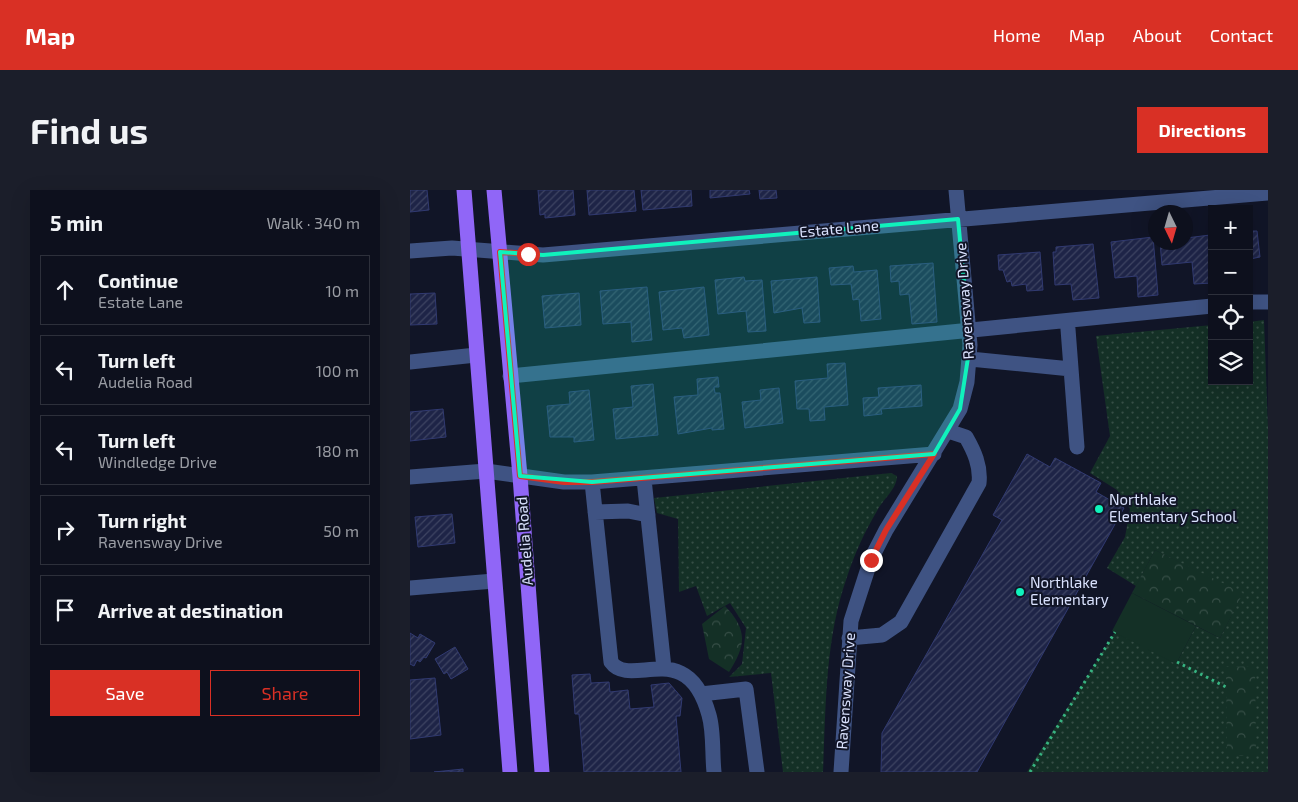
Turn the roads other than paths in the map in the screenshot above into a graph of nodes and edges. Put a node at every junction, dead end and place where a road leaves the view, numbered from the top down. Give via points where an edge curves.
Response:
1 (464, 190) edge
2 (494, 190) edge
3 (956, 190) edge
4 (1268, 193) edge
5 (958, 219) junction
6 (468, 249) junction
7 (410, 251) edge
8 (500, 252) junction
9 (1253, 302) edge
10 (1268, 302) edge
11 (1208, 306) edge
12 (1068, 329) dead end
13 (969, 330) junction
14 (476, 355) junction
15 (970, 360) junction
16 (410, 362) edge
17 (1071, 369) junction
18 (510, 376) junction
19 (948, 431) junction
20 (1077, 447) dead end
21 (934, 454) junction
22 (486, 471) junction
23 (520, 476) junction
24 (410, 477) edge
25 (644, 479) junction
26 (592, 482) junction
27 (595, 512) junction
28 (648, 515) junction
29 (494, 581) junction
30 (410, 588) edge
31 (849, 638) junction
32 (664, 668) junction
33 (701, 694) junction
34 (510, 772) edge
35 (542, 772) edge
36 (714, 772) edge
37 (757, 772) edge
38 (841, 772) edge

1 - 6 main road
2 - 8 main road, Audelia Road
3 - 5 street, Ravensway Drive
4 - 5 street, Estate Lane
5 - 8 street, Estate Lane via 543,256
5 - 13 street, Ravensway Drive
6 - 7 street, Estate Lane
6 - 8 street, Estate Lane
6 - 14 main road
8 - 18 main road, Audelia Road
9 - 10 street
11 - 13 street
12 - 17 street
13 - 15 street, Ravensway Drive
13 - 18 street
14 - 16 street
14 - 22 main road
15 - 17 street
15 - 19 street, Ravensway Drive via 960,410
17 - 20 street
18 - 23 main road, Audelia Road
19 - 21 street, Ravensway Drive
19 - 31 street via 966,437 975,453 979,483 901,622 882,635
21 - 25 street
21 - 31 street, Ravensway Drive via 871,560 851,621
22 - 23 street
22 - 24 street
22 - 29 main road
23 - 26 street
23 - 35 main road, Audelia Road
25 - 26 street
25 - 28 street
26 - 27 street
27 - 28 street via 628,511
27 - 32 street via 611,662 616,668 626,671
28 - 32 street
29 - 30 street
29 - 34 main road
31 - 38 street, Ravensway Drive
32 - 33 street via 684,674
33 - 36 street via 710,716
33 - 37 street via 746,689

